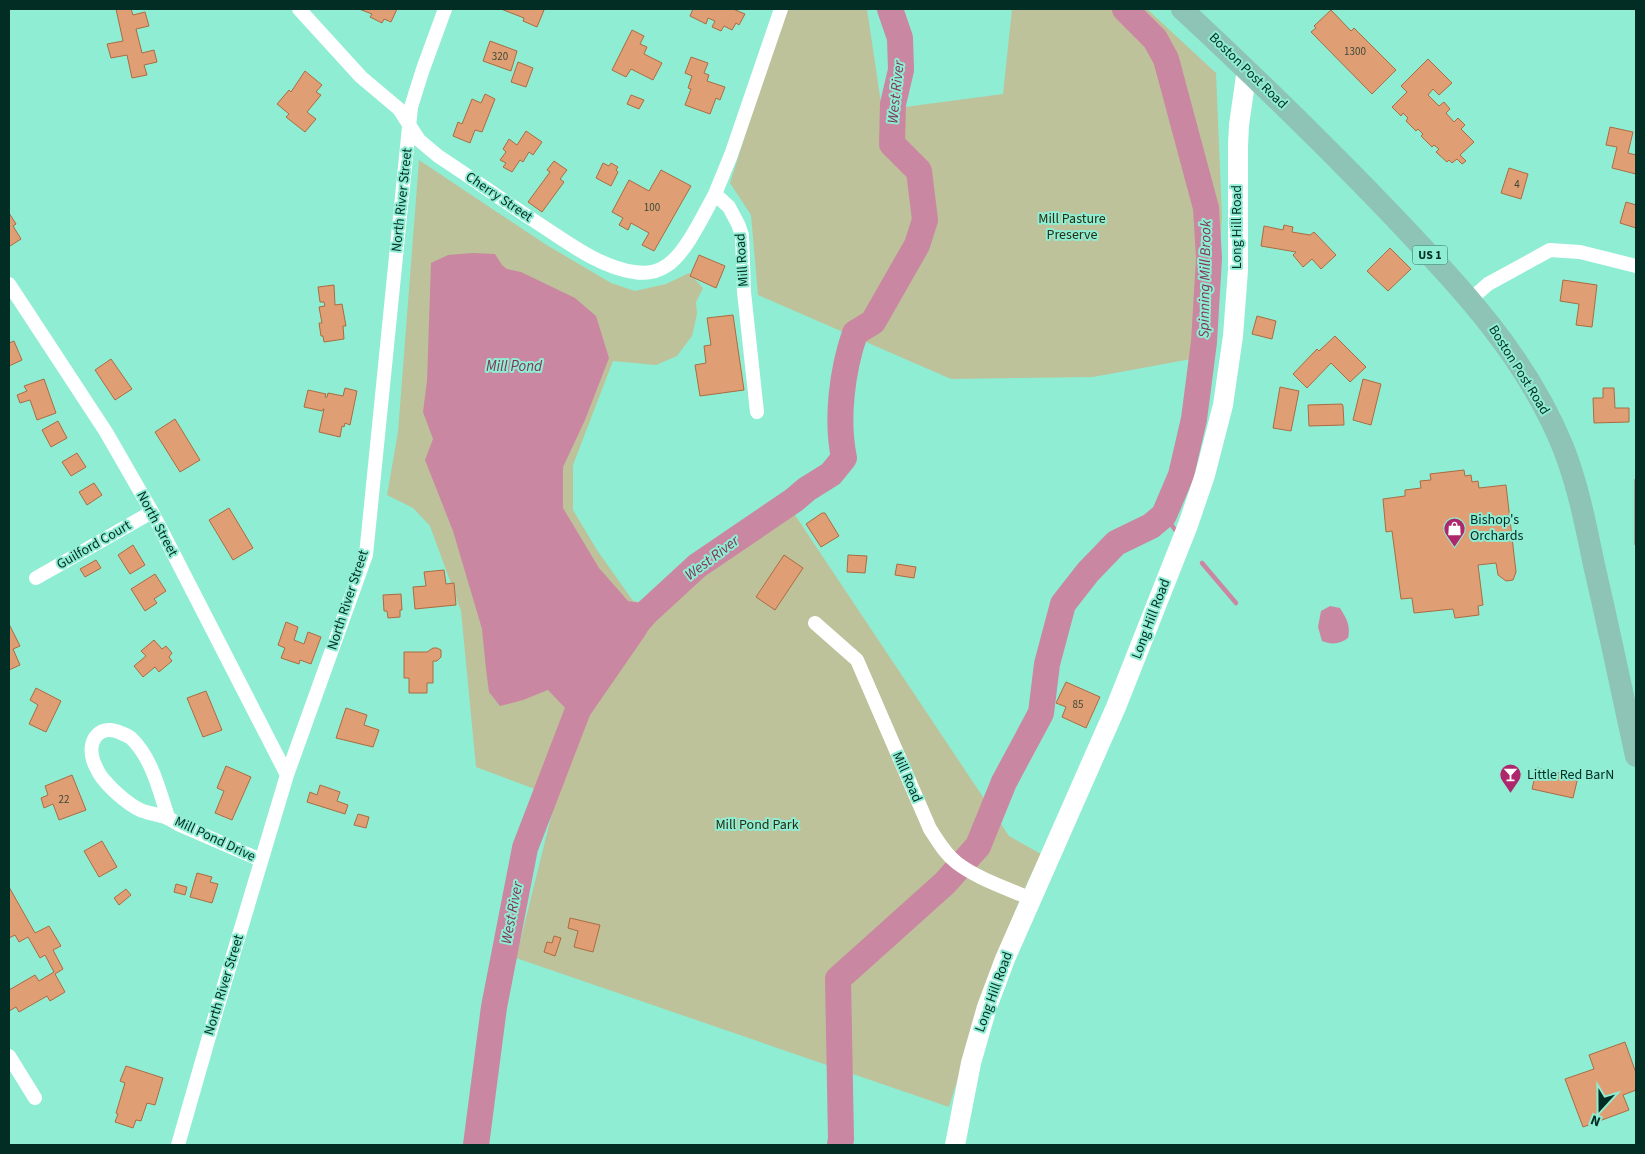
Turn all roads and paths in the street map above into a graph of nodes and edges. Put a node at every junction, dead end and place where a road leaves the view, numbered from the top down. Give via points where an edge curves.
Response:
1 (299, 9) edge
2 (445, 9) edge
3 (781, 9) edge
4 (1182, 9) edge
5 (1247, 69) junction
6 (409, 127) junction
7 (714, 194) junction
8 (1636, 266) edge
9 (9, 284) edge
10 (1470, 300) junction
11 (757, 412) dead end
12 (152, 512) junction
13 (36, 578) dead end
14 (815, 624) dead end
15 (1635, 744) edge
16 (287, 774) junction
17 (168, 817) junction
18 (262, 860) junction
19 (1031, 899) junction
20 (9, 1056) edge
21 (35, 1098) dead end
22 (178, 1145) edge
23 (955, 1145) edge

1 - 6 street, Cherry Street via 361,77 399,110
2 - 6 street, North River Street via 422,69
3 - 7 street via 731,155
4 - 5 main road, Boston Post Road / US 1
5 - 10 main road, Boston Post Road / US 1 via 1364,186
5 - 19 street, Long Hill Road via 1239,125 1234,336 1215,437 1196,504 1134,662
6 - 7 street, Cherry Street via 438,156 577,249 628,271 650,272 674,261
6 - 16 street, North River Street via 366,555
7 - 11 street, Mill Road via 729,207 742,236 744,292
8 - 10 street via 1580,252 1550,250 1488,284
9 - 12 street, North Street via 106,432
10 - 15 main road, Boston Post Road / US 1 via 1492,325 1528,379 1563,449 1587,531
12 - 13 street, Guilford Court
12 - 16 street, North Street
14 - 19 street, Mill Road via 857,660 930,829 941,847 969,872
16 - 18 street, North River Street
17 - 17 street, Mill Pond Drive via 145,756 130,737 114,730 98,734 93,744 93,760 104,780 144,812
17 - 18 street, Mill Pond Drive
18 - 22 street, North River Street
19 - 23 street, Long Hill Road via 1004,959 978,1035
20 - 21 street

